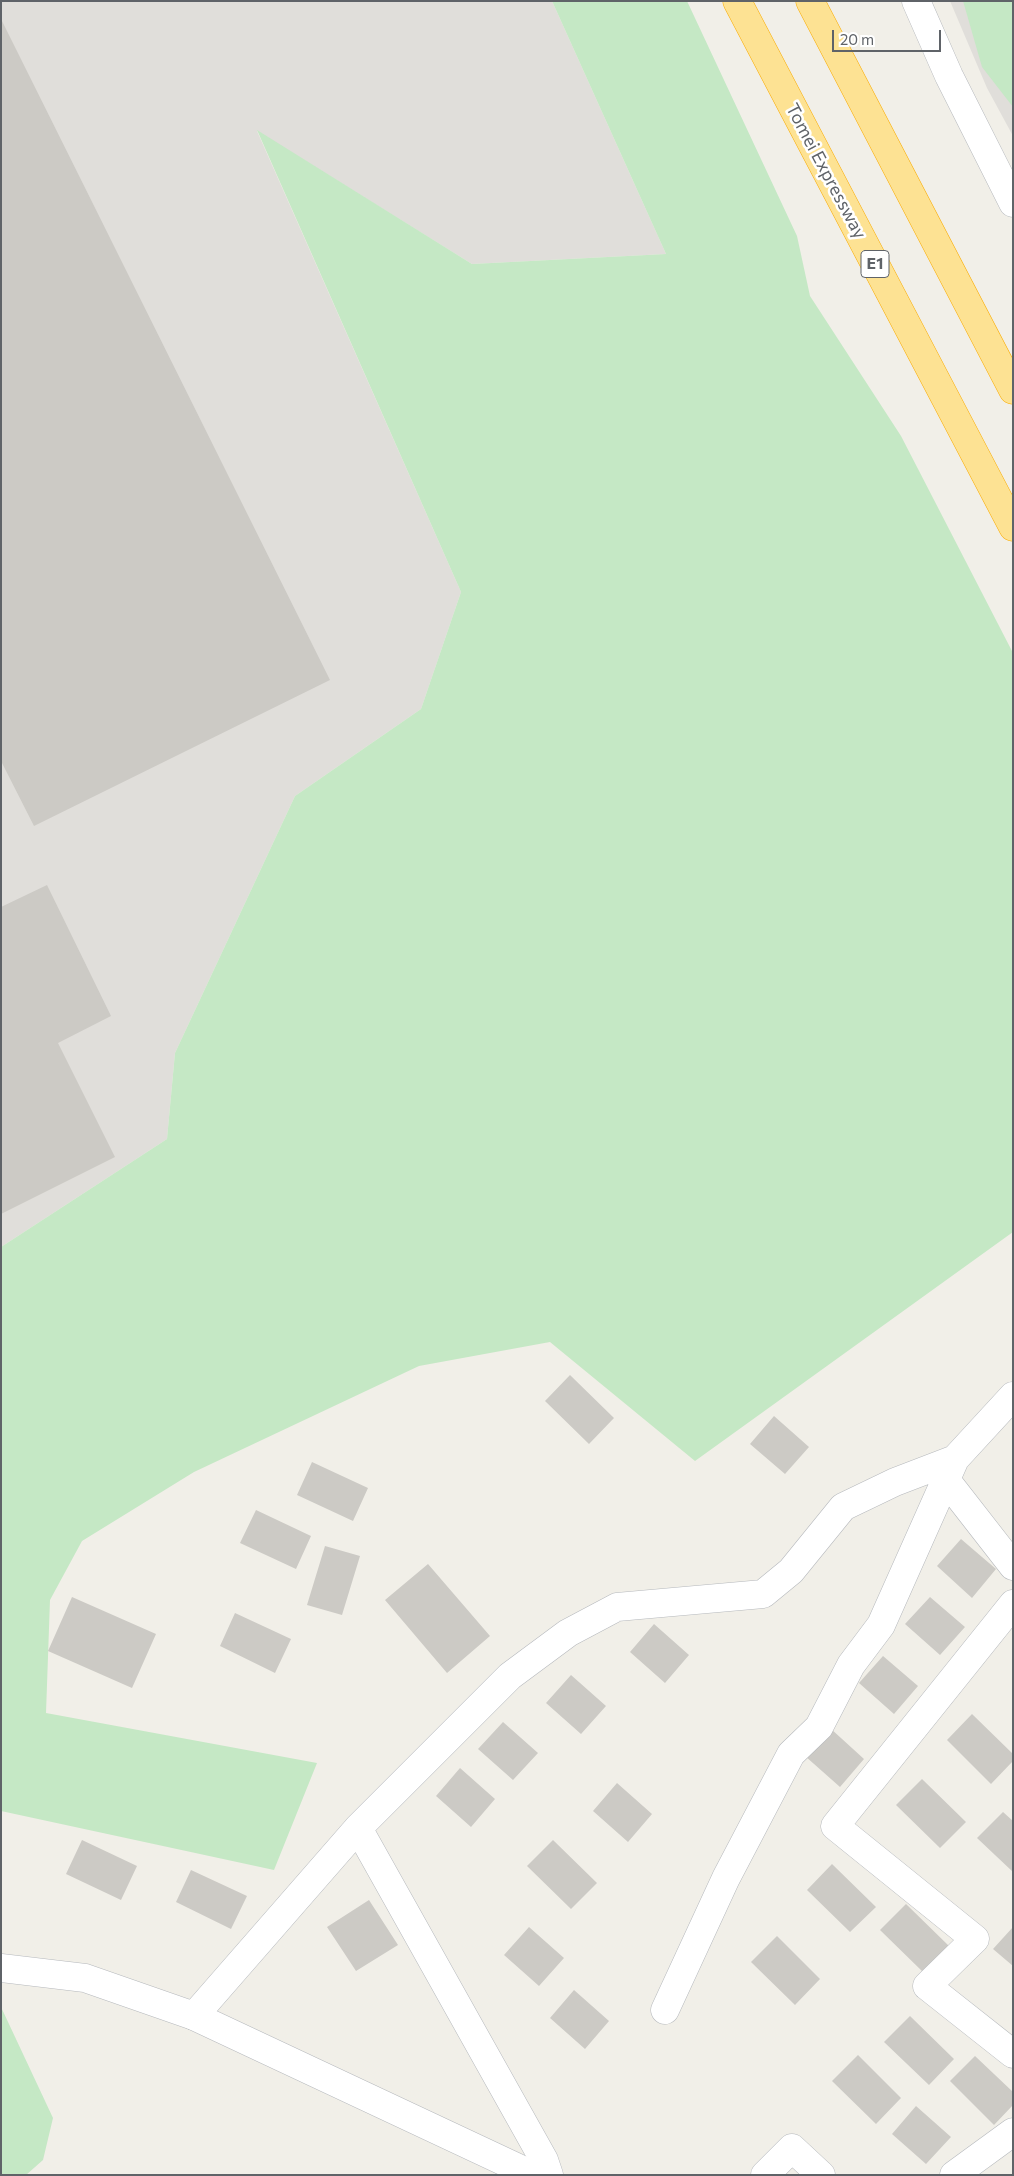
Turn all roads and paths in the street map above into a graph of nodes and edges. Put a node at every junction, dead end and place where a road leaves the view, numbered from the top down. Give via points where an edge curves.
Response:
1 (736, 1) edge
2 (810, 1) edge
3 (916, 1) edge
4 (1013, 203) edge
5 (1013, 390) edge
6 (1013, 527) edge
7 (1013, 1396) edge
8 (951, 1470) junction
9 (1013, 1566) edge
10 (1013, 1604) edge
11 (358, 1828) junction
12 (1, 1968) edge
13 (665, 2010) dead end
14 (194, 2016) junction
15 (1013, 2054) edge
16 (1013, 2132) edge
17 (527, 2175) edge
18 (549, 2175) edge
19 (765, 2175) edge
20 (821, 2175) edge
21 (954, 2175) edge

1 - 6 highway, Tomei Expressway / E1
2 - 5 highway
3 - 4 street via 949,76
7 - 8 street
8 - 9 street
8 - 11 street via 895,1482 843,1507 791,1571 762,1594 617,1608 568,1633 510,1676
8 - 13 street via 881,1625 851,1665 819,1727 791,1754 726,1878
10 - 15 street via 835,1826 974,1939 927,1986
11 - 14 street
11 - 18 street via 544,2160
12 - 14 street via 85,1978
14 - 17 street
16 - 21 street
19 - 20 street via 792,2148

